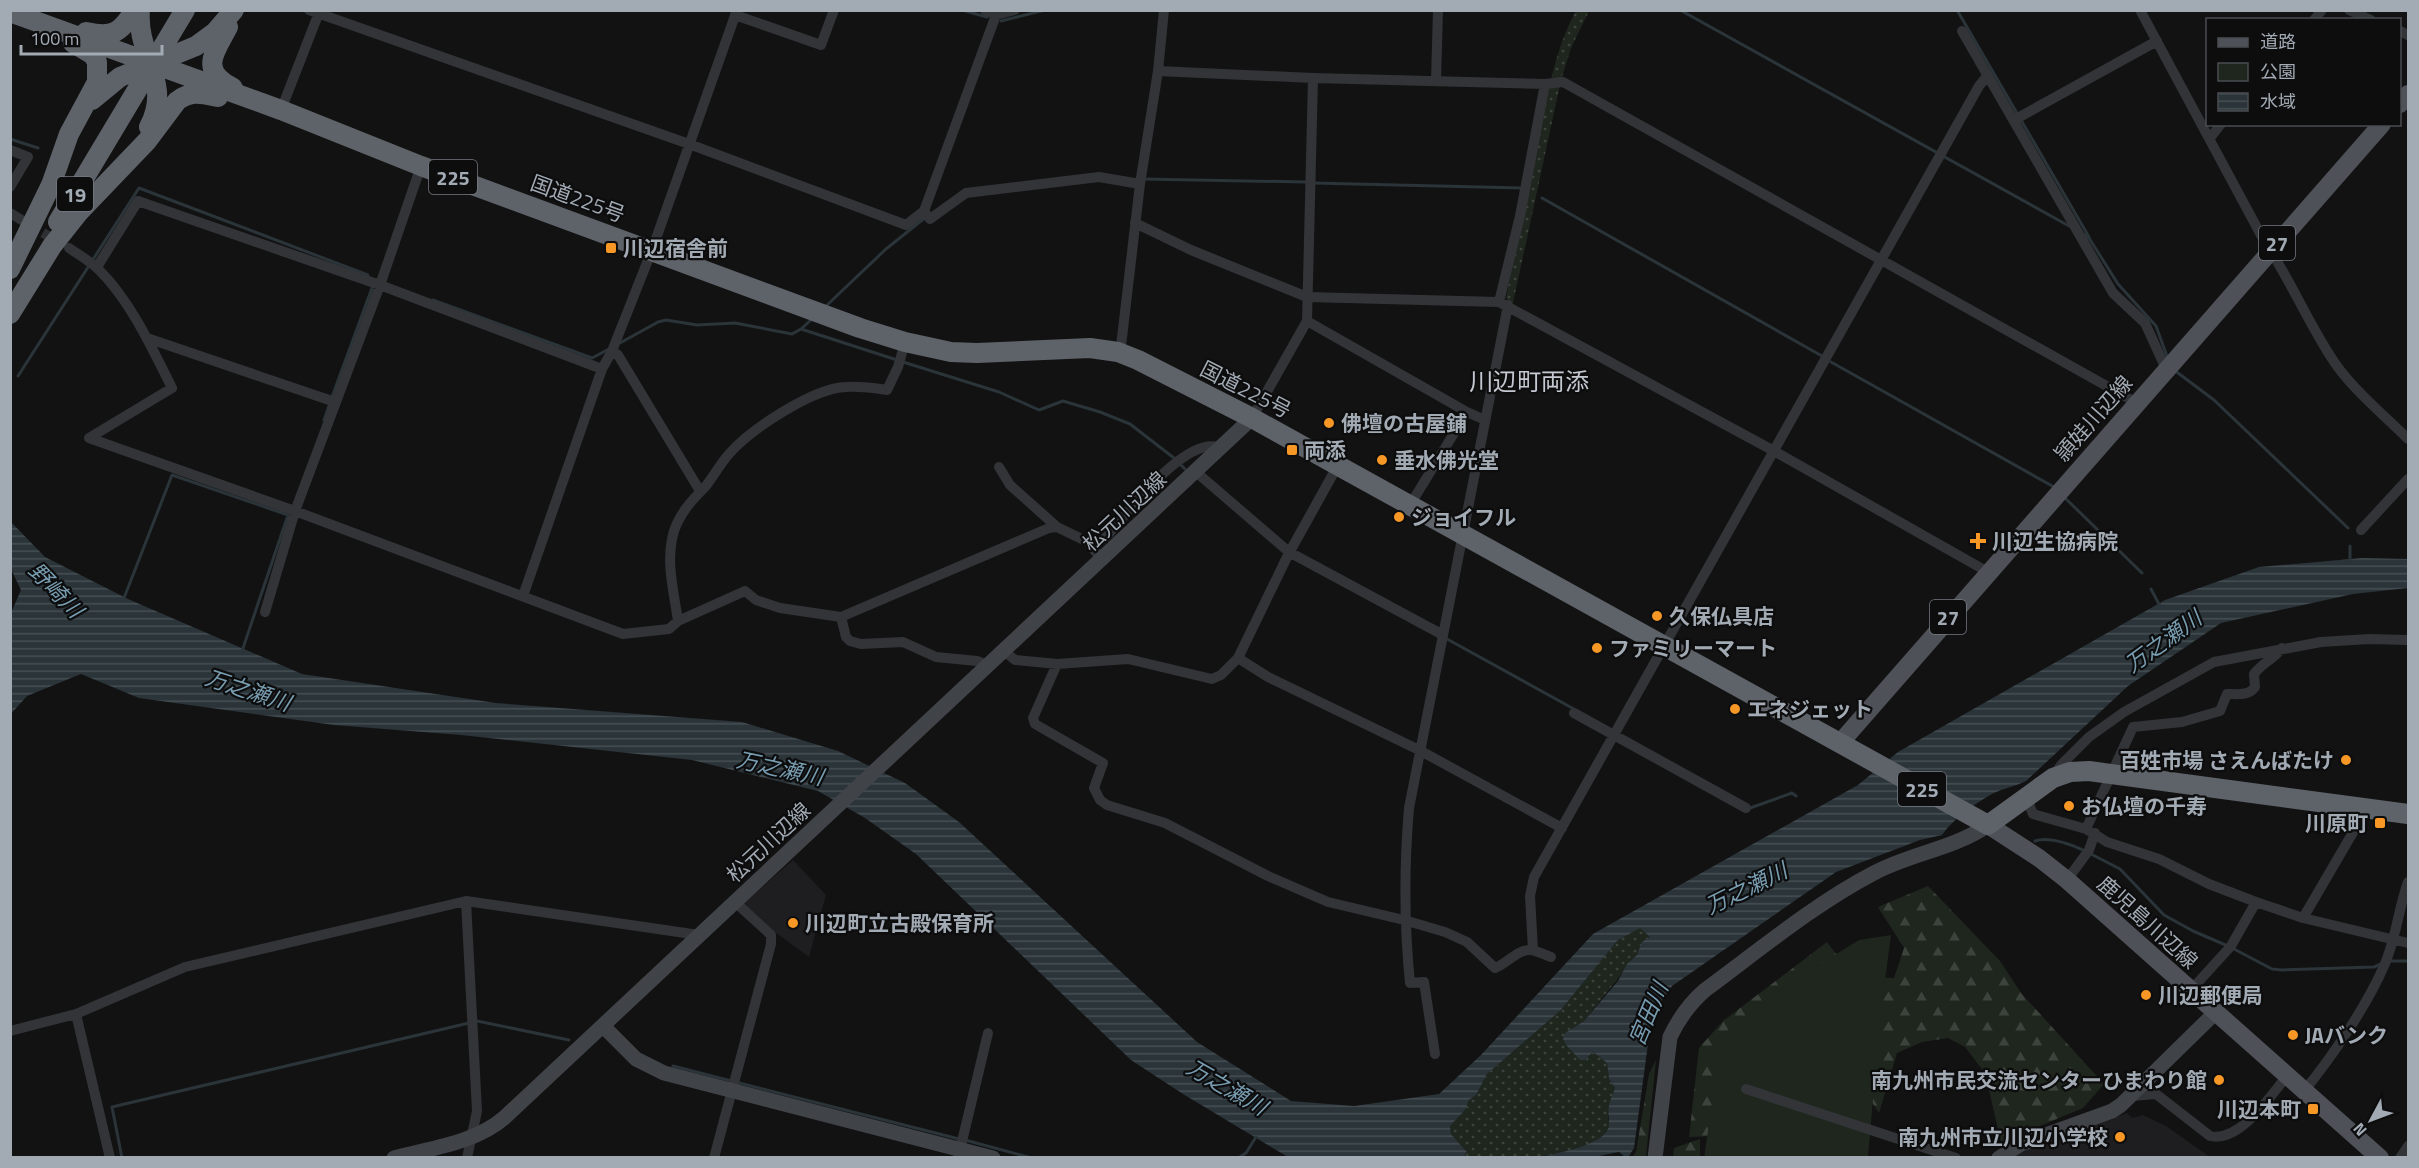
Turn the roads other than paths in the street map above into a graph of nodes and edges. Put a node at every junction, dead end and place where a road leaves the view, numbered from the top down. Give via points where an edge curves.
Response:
1 (135, 10) edge
2 (140, 10) edge
3 (176, 10) edge
4 (186, 10) edge
5 (235, 10) edge
6 (834, 10) edge
7 (985, 10) edge
8 (1015, 10) edge
9 (1164, 10) edge
10 (1438, 10) edge
11 (2140, 10) edge
12 (2349, 10) edge
13 (316, 12) edge
14 (736, 13) edge
15 (18, 15) edge
16 (996, 15) junction
17 (2367, 18) edge
18 (1962, 31) dead end
19 (2157, 41) junction
20 (149, 62) junction
21 (1158, 71) junction
22 (1988, 75) junction
23 (1313, 78) junction
24 (1436, 80) junction
25 (136, 83) junction
26 (1545, 84) junction
27 (273, 107) junction
28 (85, 108) junction
29 (2017, 118) junction
30 (2219, 126) edge
31 (2380, 126) edge
32 (2210, 138) junction
33 (689, 144) junction
34 (10, 150) edge
35 (128, 159) junction
36 (421, 166) junction
37 (1141, 180) junction
38 (10, 187) edge
39 (10, 213) edge
40 (926, 214) junction
41 (1135, 223) junction
42 (30, 225) tunnel mouth
43 (69, 248) tunnel mouth
44 (652, 250) junction
45 (2271, 250) junction
46 (1882, 260) junction
47 (97, 267) junction
48 (10, 269) edge
49 (10, 280) edge
50 (380, 285) junction
51 (1307, 297) junction
52 (10, 302) edge
53 (1503, 304) junction
54 (10, 314) edge
55 (1307, 321) junction
56 (147, 338) junction
57 (613, 347) junction
58 (1118, 352) junction
59 (902, 354) junction
60 (2170, 366) junction
61 (602, 369) junction
62 (332, 401) junction
63 (2137, 403) junction
64 (1467, 412) junction
65 (1252, 418) junction
66 (1485, 420) junction
67 (2409, 439) edge
68 (1221, 448) junction
69 (1774, 451) junction
70 (1338, 465) junction
71 (999, 467) dead end
72 (1196, 472) junction
73 (2409, 479) edge
74 (700, 490) junction
75 (1410, 505) junction
76 (296, 512) junction
77 (1057, 527) junction
78 (2361, 530) dead end
79 (1463, 535) junction
80 (1092, 544) junction
81 (1288, 553) junction
82 (1102, 559) junction
83 (1988, 572) junction
84 (523, 596) junction
85 (265, 612) dead end
86 (841, 617) junction
87 (678, 621) junction
88 (1443, 634) junction
89 (2409, 640) edge
90 (1663, 645) junction
91 (2282, 648) junction
92 (1004, 651) junction
93 (1238, 658) junction
94 (1057, 663) junction
95 (988, 665) junction
96 (1574, 713) dead end
97 (1616, 733) junction
98 (1840, 742) junction
99 (1419, 750) junction
100 (2111, 774) junction
101 (2052, 778) junction
102 (2026, 797) junction
103 (1746, 808) dead end
104 (2365, 808) junction
105 (2409, 814) edge
106 (1988, 825) junction
107 (1562, 828) junction
108 (2091, 831) junction
109 (2067, 880) junction
110 (2409, 882) edge
111 (466, 901) junction
112 (735, 902) junction
113 (2256, 902) junction
114 (2303, 918) junction
115 (1404, 920) junction
116 (699, 934) junction
117 (2394, 940) junction
118 (2409, 943) edge
119 (1533, 950) junction
120 (1551, 957) dead end
121 (2191, 990) junction
122 (2216, 1012) junction
123 (76, 1014) junction
124 (603, 1026) junction
125 (10, 1031) edge
126 (988, 1033) dead end
127 (1435, 1054) dead end
128 (2287, 1076) junction
129 (732, 1084) junction
130 (1746, 1089) dead end
131 (2304, 1091) junction
132 (2132, 1096) junction
133 (472, 1136) junction
134 (2409, 1146) edge
135 (961, 1147) edge
136 (110, 1158) edge
137 (394, 1158) edge
138 (467, 1158) edge
139 (714, 1158) edge
140 (993, 1158) edge
141 (1655, 1158) edge
142 (1956, 1158) edge
143 (1999, 1158) edge
144 (2380, 1158) edge
145 (2400, 1158) edge

1 - 15 highway via 124,26 104,36
2 - 20 highway via 140,36
3 - 20 highway
4 - 20 highway, bridge
5 - 20 highway via 215,33 196,46
5 - 27 highway via 211,62 223,82
6 - 14 street via 821,45
7 - 16 street
8 - 16 street
9 - 21 street
10 - 24 street
11 - 19 street
12 - 17 street
13 - 27 street
13 - 33 street
14 - 33 street
15 - 20 highway, 国道225号 / 225
15 - 28 highway, 19 via 93,55 99,72
16 - 40 street
18 - 22 street
19 - 29 street
19 - 32 street
20 - 25 highway, 19
20 - 27 highway, 国道225号 / 225
20 - 28 highway, 19 via 109,84
20 - 35 highway, 19 via 158,104 147,131
21 - 23 street
21 - 37 street
22 - 29 street
22 - 46 street
23 - 24 street
23 - 51 street
24 - 26 street
25 - 49 highway, 19
25 - 52 highway, 19
26 - 46 street via 1563,82
26 - 53 street
27 - 35 highway, 19 via 194,93 184,96
27 - 36 highway, 国道225号 / 225
28 - 48 highway, 19 via 69,134 51,185
29 - 60 street via 2113,293 2145,323
30 - 32 street
31 - 45 main road, 頴娃川辺線 / 27
32 - 45 street
33 - 40 street via 906,225
33 - 44 street
34 - 38 street via 28,157
35 - 54 highway, 19 via 52,246
36 - 44 highway, 国道225号 / 225
36 - 50 street
37 - 40 street via 1098,177 966,193 930,219
37 - 41 street
39 - 42 street
41 - 51 street
41 - 58 street
43 - 47 street
44 - 57 street
44 - 59 highway, 国道225号 / 225 via 860,328
45 - 60 main road, 頴娃川辺線 / 27
45 - 67 street via 2330,356
46 - 63 street
46 - 69 street
47 - 50 street via 138,201
47 - 56 street
50 - 61 street
50 - 62 street
51 - 53 street
51 - 55 street
53 - 66 street
53 - 69 street
55 - 64 street
55 - 65 street
56 - 62 street
56 - 76 street via 172,388 89,438
57 - 61 street
57 - 74 street
58 - 59 highway, 国道225号 / 225 via 1090,348
58 - 65 highway, 国道225号 / 225
59 - 74 street via 887,390 838,388 808,398 737,446
60 - 63 main road, 頴娃川辺線 / 27
61 - 84 street
62 - 76 street
63 - 83 main road, 頴娃川辺線 / 27
64 - 66 street
64 - 75 street
65 - 68 street, 松元川辺線
65 - 70 highway, 国道225号 / 225
66 - 79 street
68 - 72 street, 松元川辺線
68 - 80 street via 1203,447 1173,464 1106,538
69 - 83 street
69 - 90 street
70 - 75 highway, 国道225号 / 225
70 - 81 street
71 - 77 street via 1010,484
72 - 81 street
72 - 82 street, 松元川辺線
73 - 78 street
74 - 87 street via 680,518 669,556
75 - 79 highway, 国道225号 / 225
76 - 84 street
76 - 85 street
77 - 80 street
77 - 86 street
79 - 88 street
79 - 90 highway, 国道225号 / 225
80 - 82 street
81 - 88 street
81 - 93 street
82 - 92 street, 松元川辺線
83 - 98 main road, 頴娃川辺線 / 27
84 - 87 street via 623,634 669,629
86 - 87 street via 780,608 756,600 745,591
86 - 95 street via 846,637 855,643 903,642 936,657
88 - 99 street
89 - 91 street via 2368,639
90 - 97 street
90 - 98 highway, 国道225号 / 225
91 - 100 street via 2276,657 2258,668 2253,691 2227,694 2220,711 2182,722 2133,727
91 - 101 street via 2214,662 2175,682 2090,737
92 - 94 street via 1014,660
92 - 95 street, 松元川辺線
93 - 94 street via 1212,679 1128,659
93 - 99 street via 1268,677
94 - 115 street via 1033,718 1035,724 1103,763 1094,788 1100,800 1165,823 1306,894
95 - 112 street, 松元川辺線
96 - 97 street
97 - 103 street
97 - 107 street
98 - 106 highway, 国道225号 / 225
99 - 107 street
99 - 115 street via 1404,864
100 - 101 highway via 2070,772
100 - 104 highway
100 - 108 street
101 - 102 highway
102 - 106 highway
102 - 108 street via 2033,814
104 - 105 highway
104 - 114 street
106 - 109 main road, 鹿児島川辺線
106 - 141 street via 1971,837 1913,855 1848,887 1689,1004 1670,1038
107 - 119 street via 1534,877 1530,896
108 - 109 street via 2087,853
108 - 113 street via 2107,842 2159,859
109 - 121 main road, 鹿児島川辺線
110 - 117 street
111 - 116 street
111 - 123 street via 185,968
111 - 133 street via 477,1112
112 - 116 street, 松元川辺線
112 - 129 street via 771,935 771,944
113 - 114 street
113 - 121 street via 2229,947
114 - 117 street
115 - 119 street via 1467,942 1495,968 1516,954
115 - 127 street via 1410,983 1424,982
116 - 124 street, 松元川辺線
117 - 118 street
117 - 131 street via 2385,963 2329,1059
119 - 120 street
121 - 122 main road, 鹿児島川辺線
122 - 128 main road, 鹿児島川辺線
122 - 132 street
123 - 125 street
123 - 136 street
124 - 129 street via 645,1065 664,1073
124 - 133 street, 松元川辺線 via 504,1118
126 - 135 street
128 - 131 main road, 鹿児島川辺線
128 - 132 street via 2240,1130 2218,1138 2156,1094
129 - 135 street
129 - 139 street
130 - 142 street
131 - 144 main road, 鹿児島川辺線
132 - 143 street via 2112,1111 2021,1144
133 - 137 street, 松元川辺線
133 - 138 street
134 - 145 street
135 - 140 street

